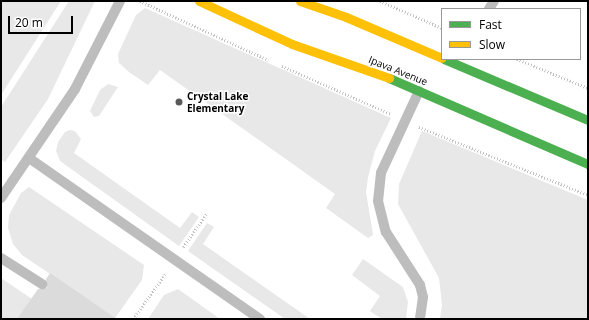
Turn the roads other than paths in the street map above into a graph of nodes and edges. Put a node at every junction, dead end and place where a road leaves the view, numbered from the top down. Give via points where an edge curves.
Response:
1 (120, 1) edge
2 (199, 1) edge
3 (300, 1) edge
4 (441, 58) edge
5 (449, 60) edge
6 (461, 62) edge
7 (419, 91) junction
8 (588, 120) edge
9 (29, 158) junction
10 (588, 164) edge
11 (1, 198) edge
12 (1, 258) edge
13 (42, 284) dead end
14 (260, 319) edge
15 (420, 319) edge

1 - 9 lane via 75,89
2 - 7 street, Ipava Avenue via 292,44 380,74
3 - 4 street via 346,17
5 - 6 street
6 - 8 street
7 - 10 street, Ipava Avenue
7 - 15 lane via 381,173 378,201 386,232 420,285 423,297
9 - 11 lane
9 - 14 lane
12 - 13 lane

